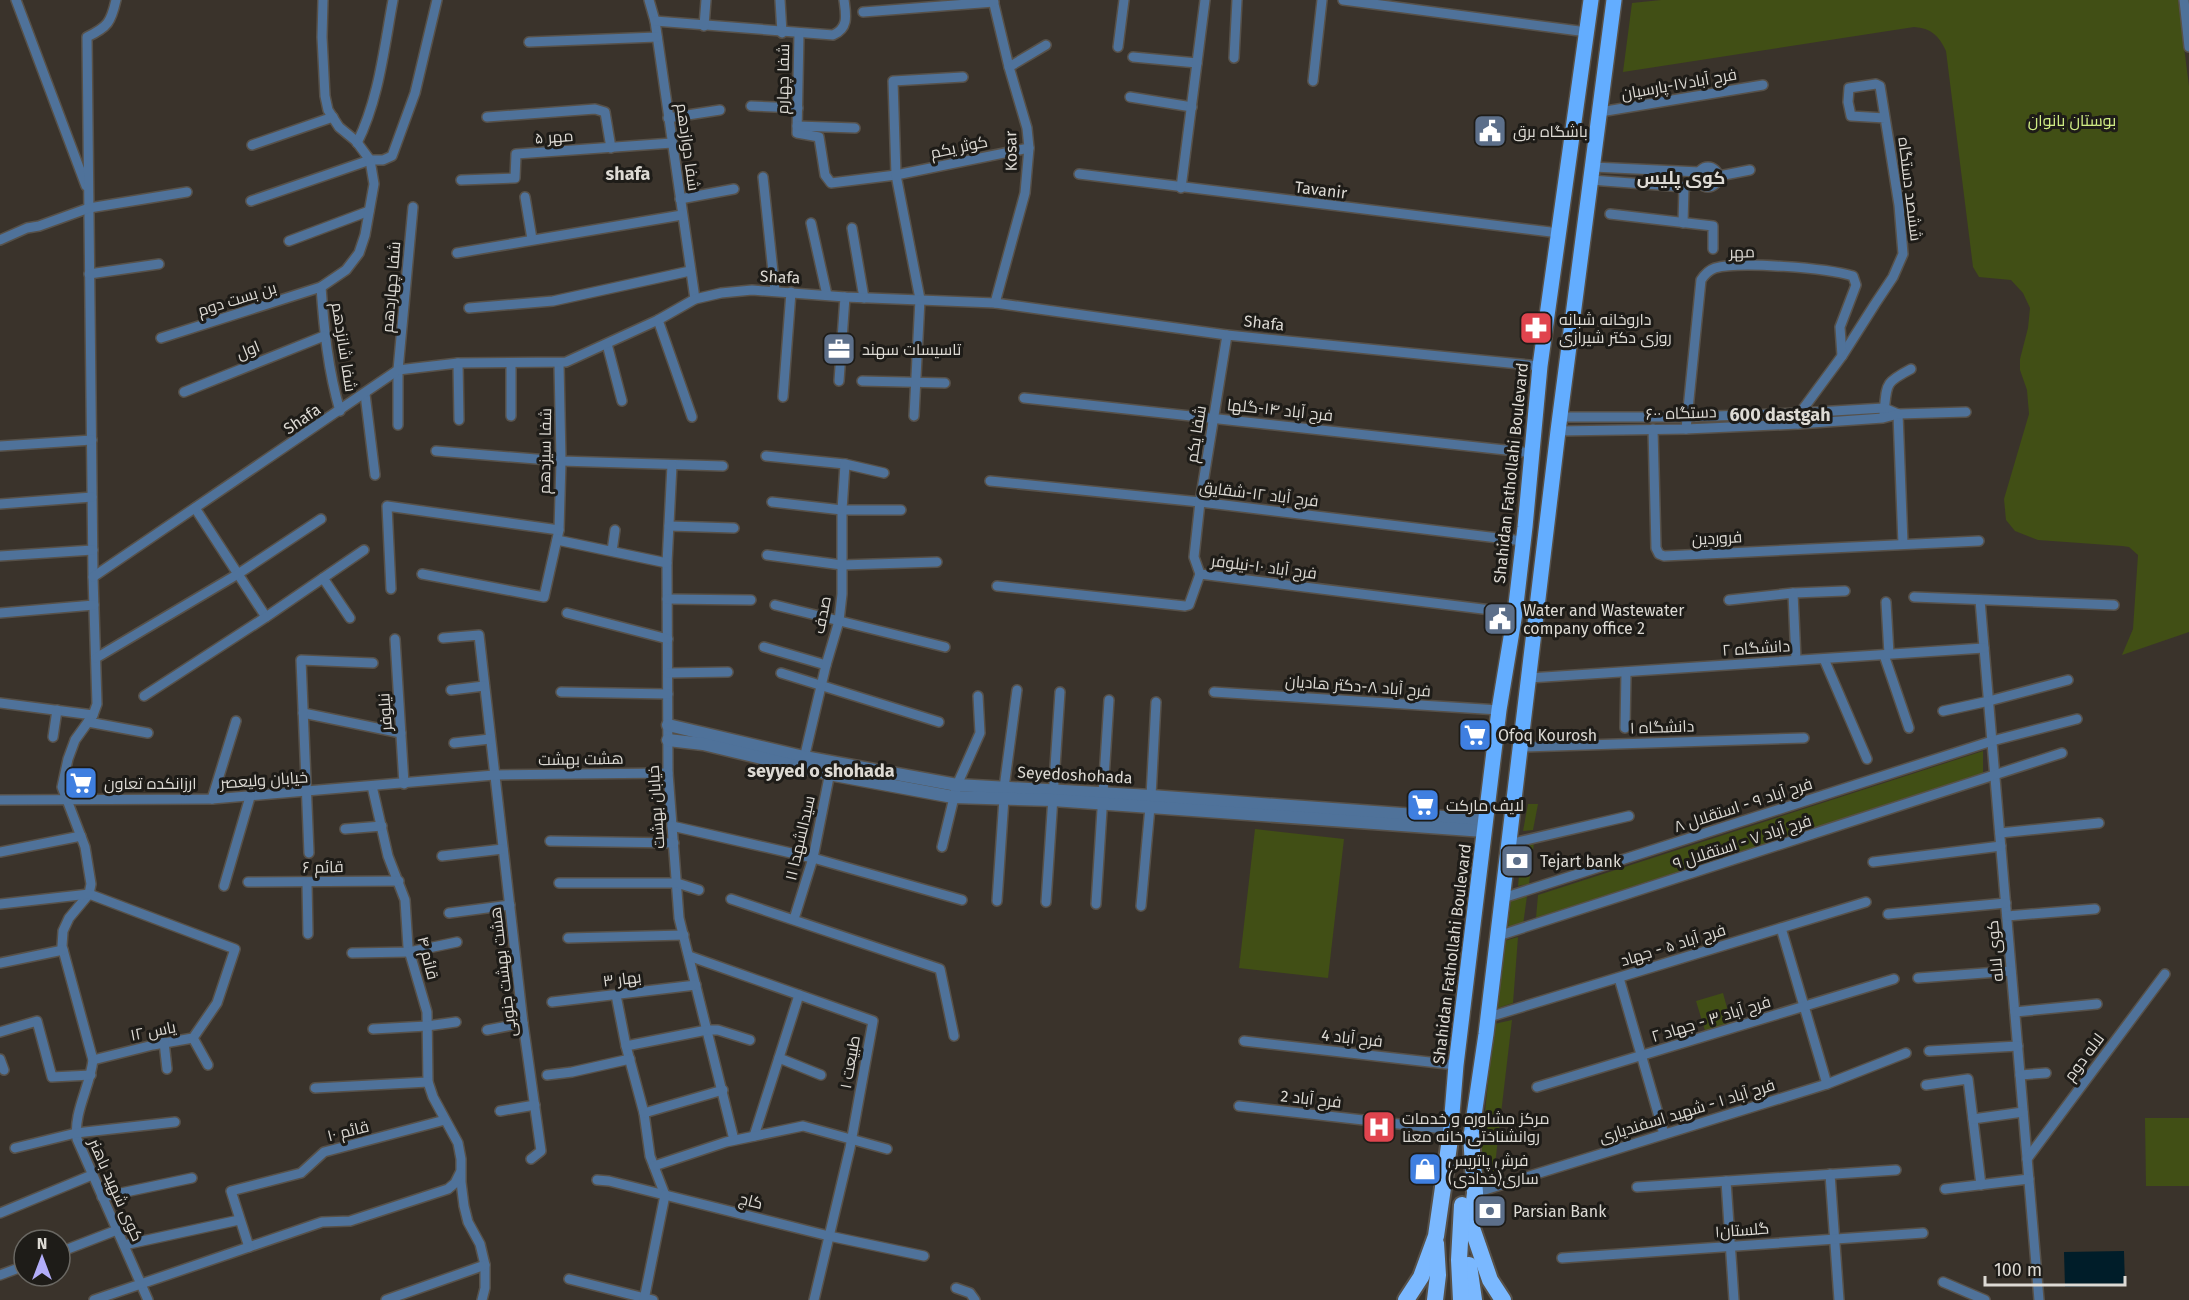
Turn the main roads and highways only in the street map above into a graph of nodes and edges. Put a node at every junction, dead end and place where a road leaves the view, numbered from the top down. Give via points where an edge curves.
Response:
1 (1591, 0) edge
2 (1614, 0) edge
3 (1451, 1135) junction
4 (1471, 1136) junction
5 (1471, 1225) junction
6 (1436, 1236) junction
7 (1406, 1300) edge
8 (1435, 1300) edge
9 (1450, 1300) edge
10 (1461, 1300) edge
11 (1474, 1300) edge
12 (1503, 1300) edge

1 - 3 main road, Shahidan Fathollahi Boulevard via 1540,366 1515,613 1499,710
2 - 4 main road
3 - 6 highway, Shahidan Fathollahi Boulevard
3 - 9 highway
4 - 5 highway via 1475,1192
4 - 10 highway via 1460,1227
5 - 11 highway via 1469,1277
5 - 12 highway via 1490,1280
6 - 7 highway, Shahidan Fathollahi Boulevard via 1421,1277
6 - 8 highway

